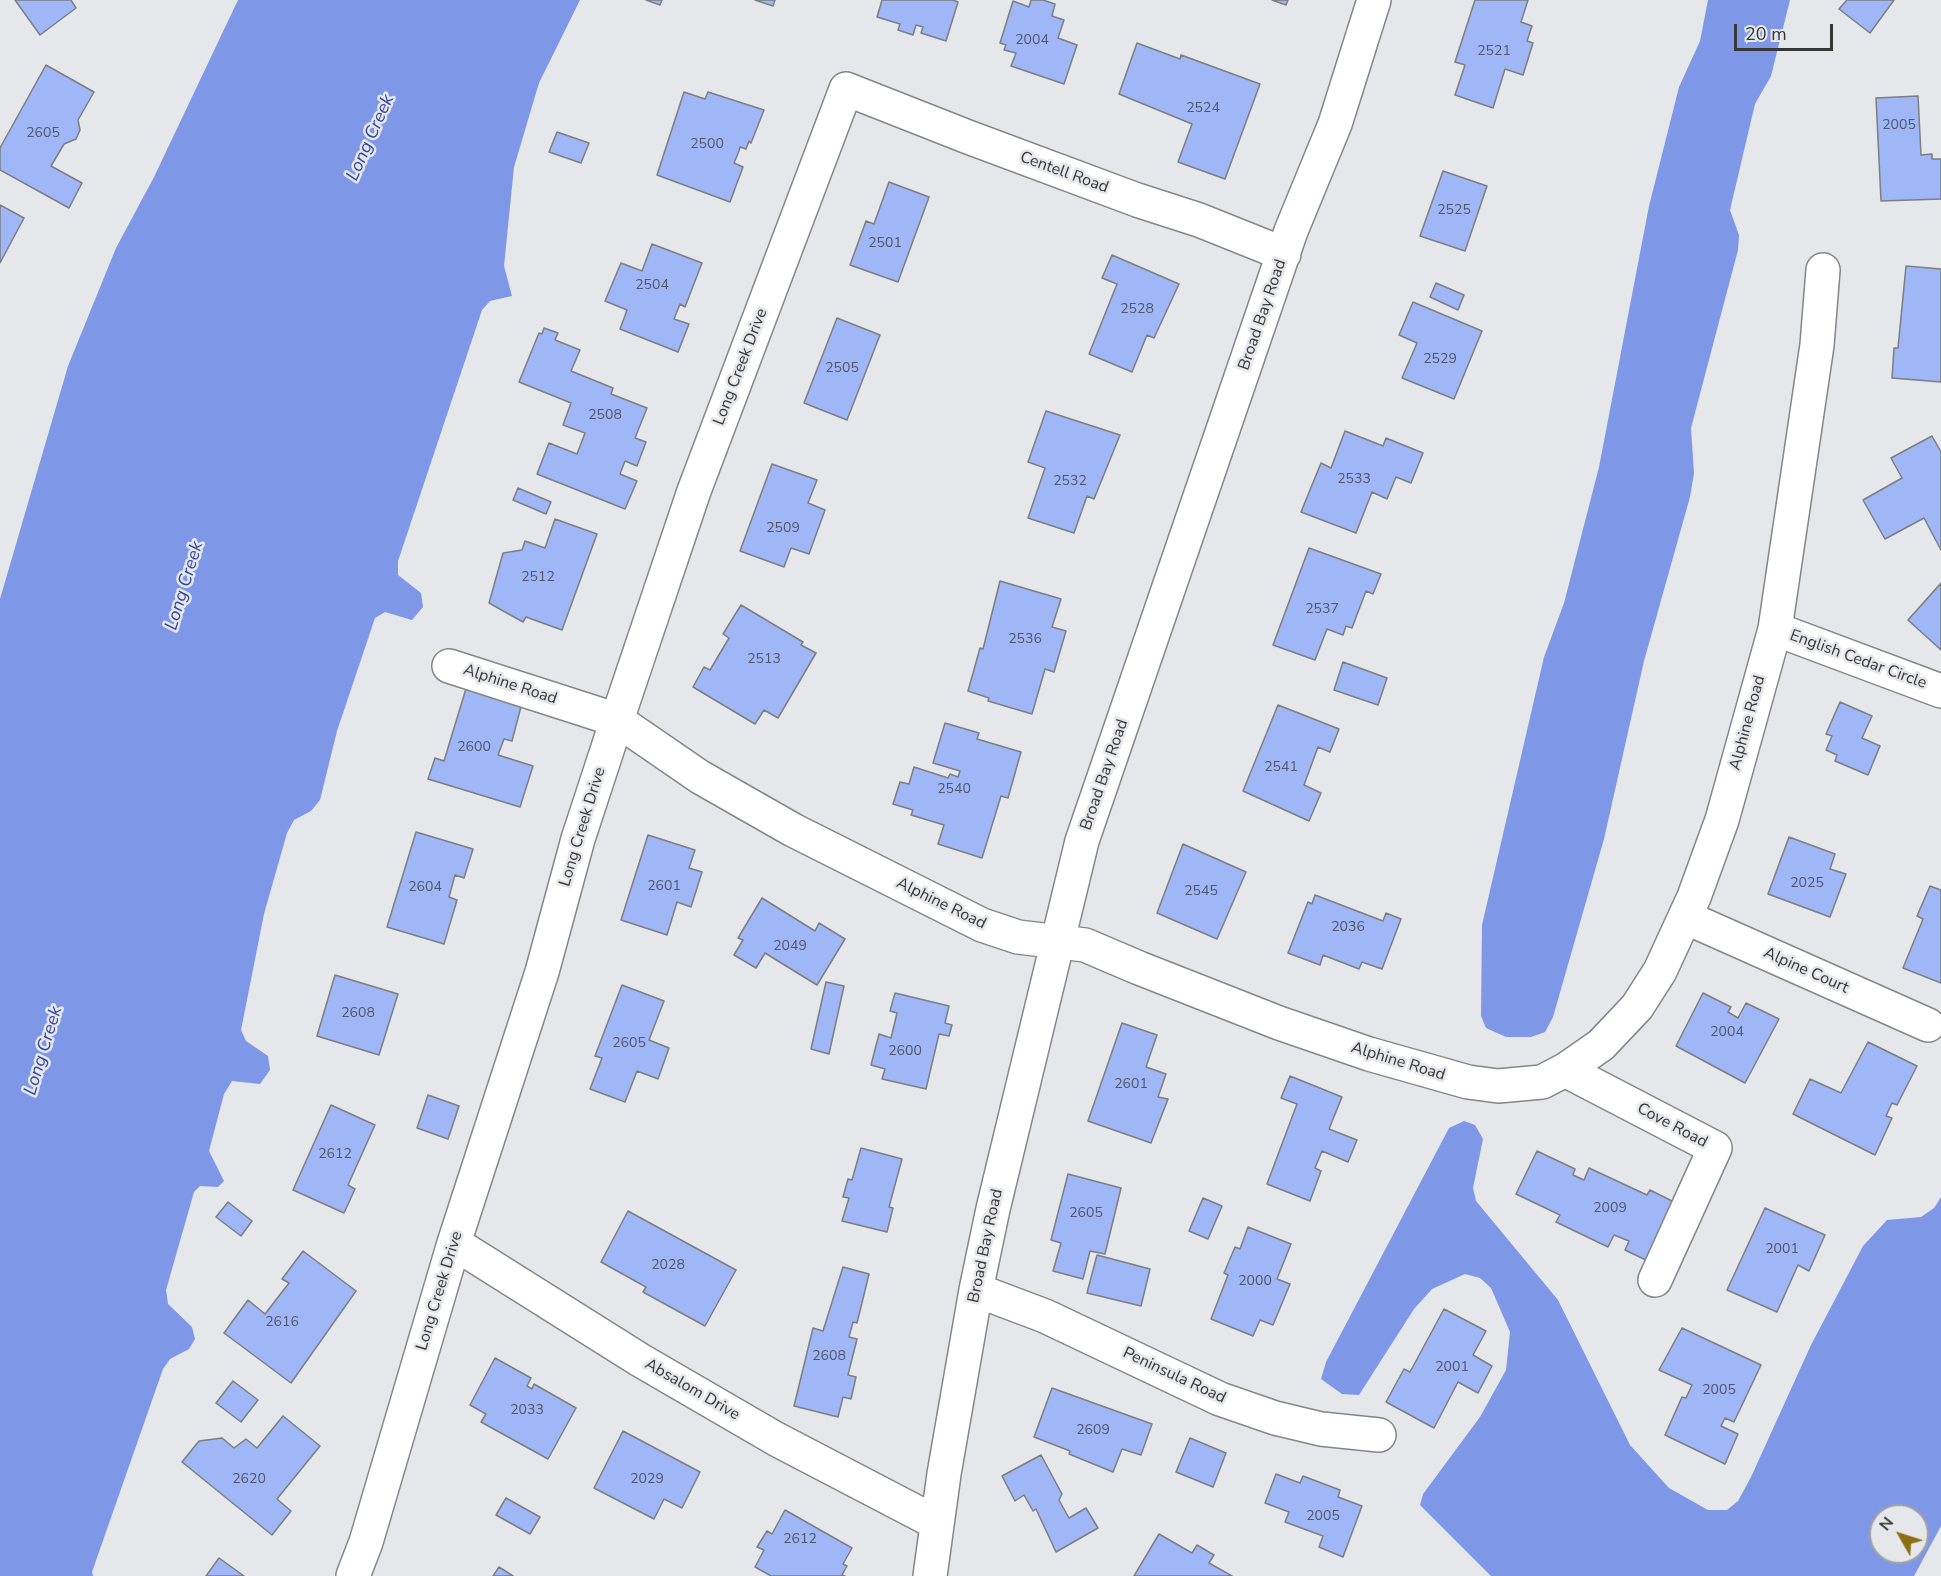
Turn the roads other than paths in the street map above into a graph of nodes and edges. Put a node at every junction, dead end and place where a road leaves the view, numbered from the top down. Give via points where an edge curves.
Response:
1 (1374, 0) edge
2 (846, 89) joint
3 (1284, 254) junction
4 (1823, 270) dead end
5 (1775, 629) junction
6 (449, 666) dead end
7 (1941, 691) edge
8 (617, 720) junction
9 (1685, 917) junction
10 (1056, 941) junction
11 (1928, 1025) dead end
12 (1565, 1070) junction
13 (454, 1243) junction
14 (1655, 1280) dead end
15 (976, 1290) junction
16 (1379, 1435) dead end
17 (937, 1523) junction
18 (353, 1576) edge
19 (930, 1576) edge

1 - 3 street, Broad Bay Road via 1335,124
2 - 3 street, Centell Road
2 - 8 street, Long Creek Drive via 694,491
3 - 10 street, Broad Bay Road via 1082,841
4 - 5 street, Alphine Road via 1817,345
5 - 7 street, English Cedar Circle
5 - 9 street, Alphine Road via 1722,820
6 - 8 street, Alphine Road
8 - 10 street, Alphine Road via 700,777 782,824 940,904 1018,937
8 - 13 street, Long Creek Drive via 578,839 542,972
9 - 11 street, Alpine Court
9 - 12 street, Alphine Road via 1637,1007 1600,1045
10 - 12 street, Alphine Road via 1085,945 1279,1023 1468,1082 1498,1086 1542,1082
10 - 15 street, Broad Bay Road
12 - 14 street, Cove Road via 1715,1148
13 - 17 street, Absalom Drive via 708,1400
13 - 18 street, Long Creek Drive
15 - 16 street, Peninsula Road via 1045,1316 1220,1399 1309,1426
15 - 17 street, Broad Bay Road
17 - 19 street, Broad Bay Road

